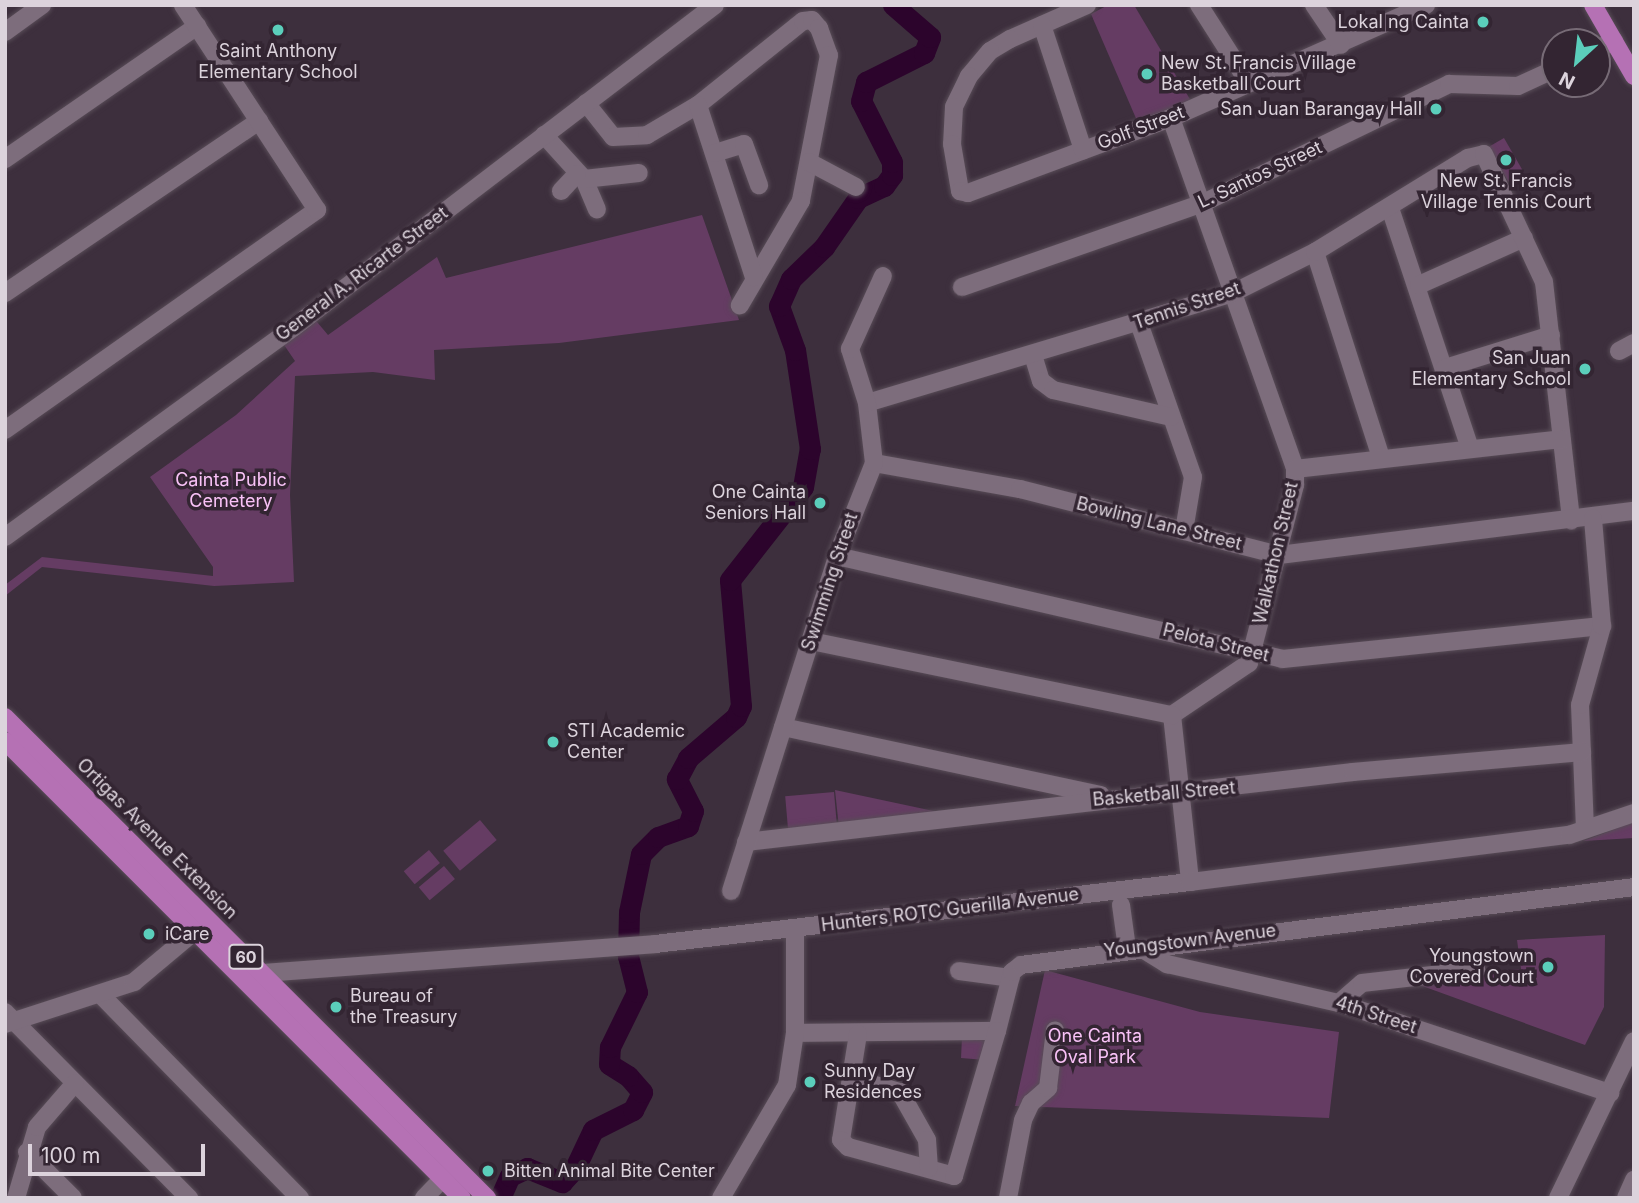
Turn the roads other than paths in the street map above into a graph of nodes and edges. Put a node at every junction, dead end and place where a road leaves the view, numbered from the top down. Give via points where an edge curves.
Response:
1 (42, 5) edge
2 (183, 5) edge
3 (715, 5) edge
4 (1087, 5) edge
5 (1199, 5) edge
6 (1314, 5) edge
7 (1426, 5) edge
8 (1593, 5) edge
9 (1042, 25) junction
10 (197, 26) junction
11 (5, 32) edge
12 (1614, 41) junction
13 (1611, 42) edge
14 (1341, 44) junction
15 (1541, 75) edge
16 (1634, 76) edge
17 (1248, 82) junction
18 (586, 103) junction
19 (698, 105) junction
20 (1171, 118) junction
21 (259, 121) junction
22 (544, 135) junction
23 (1083, 150) junction
24 (715, 153) junction
25 (5, 159) edge
26 (809, 162) junction
27 (639, 173) dead end
28 (581, 176) junction
29 (759, 184) dead end
30 (856, 187) dead end
31 (561, 191) dead end
32 (1201, 204) junction
33 (1390, 208) junction
34 (597, 209) dead end
35 (1524, 238) junction
36 (1315, 252) junction
37 (883, 276) dead end
38 (754, 277) junction
39 (1419, 285) junction
40 (962, 287) dead end
41 (5, 293) edge
42 (1233, 293) junction
43 (740, 304) dead end
44 (1139, 323) junction
45 (1551, 335) junction
46 (1032, 355) junction
47 (1445, 368) junction
48 (867, 403) junction
49 (1171, 417) junction
50 (5, 430) edge
51 (1561, 439) junction
52 (1469, 446) junction
53 (1381, 457) junction
54 (874, 463) junction
55 (1295, 469) junction
56 (1634, 511) edge
57 (1582, 519) junction
58 (1184, 531) junction
59 (5, 537) edge
60 (1279, 555) junction
61 (836, 556) junction
62 (1602, 626) junction
63 (811, 641) junction
64 (1253, 650) junction
65 (1172, 715) junction
66 (5, 718) edge
67 (783, 727) junction
68 (5, 741) edge
69 (1582, 752) junction
70 (1180, 795) junction
71 (1115, 798) junction
72 (1634, 813) edge
73 (1585, 830) junction
74 (746, 842) junction
75 (1190, 882) junction
76 (1634, 887) edge
77 (732, 891) dead end
78 (1121, 905) dead end
79 (795, 928) junction
80 (195, 931) junction
81 (1166, 944) junction
82 (1134, 948) junction
83 (1167, 964) junction
84 (1476, 970) dead end
85 (959, 971) dead end
86 (262, 973) junction
87 (1011, 978) junction
88 (100, 994) junction
89 (1346, 1005) junction
90 (8, 1019) edge
91 (1055, 1030) dead end
92 (997, 1031) junction
93 (795, 1033) junction
94 (858, 1034) junction
95 (1634, 1041) edge
96 (854, 1079) junction
97 (75, 1083) junction
98 (1610, 1093) junction
99 (27, 1152) junction
100 (929, 1168) junction
101 (449, 1172) junction
102 (16, 1198) edge
103 (73, 1198) edge
104 (189, 1198) edge
105 (300, 1198) edge
106 (424, 1198) edge
107 (462, 1198) edge
108 (487, 1198) edge
109 (721, 1198) edge
110 (1009, 1198) edge
111 (1558, 1198) edge

1 - 11 street
2 - 10 street
3 - 18 street, General A. Ricarte Street
4 - 9 street
5 - 17 street
6 - 14 street
7 - 14 street, Golf Street
8 - 12 main road
9 - 23 street
9 - 23 street, Golf Street via 990,51 969,76 954,107 952,144 960,191 968,193
10 - 21 street
10 - 25 street
12 - 13 street
12 - 16 main road
14 - 17 street, Golf Street
15 - 32 street, L. Santos Street via 1518,86 1448,84
17 - 20 street, Golf Street
18 - 19 street via 613,137 648,135
18 - 22 street, General A. Ricarte Street
19 - 24 street
19 - 26 street via 803,21 812,20 829,55
20 - 23 street, Golf Street
20 - 32 street, Walkathon Street
21 - 41 street
21 - 50 street via 317,210
22 - 28 street
22 - 59 street, General A. Ricarte Street via 294,327
24 - 29 street via 744,144
24 - 38 street
26 - 30 street
26 - 38 street via 795,217
27 - 28 street
28 - 31 street
28 - 34 street
32 - 40 street, L. Santos Street
32 - 42 street, Walkathon Street
33 - 35 street, Tennis Street via 1484,154
33 - 36 street, Tennis Street
33 - 39 street
35 - 39 street
35 - 45 street via 1544,282
36 - 42 street, Tennis Street
36 - 53 street
37 - 48 street, Swimming Street via 850,349
38 - 43 street
39 - 47 street
42 - 44 street, Tennis Street
42 - 55 street, Walkathon Street
44 - 46 street, Tennis Street
44 - 49 street
45 - 47 street
45 - 51 street
46 - 48 street, Tennis Street
46 - 49 street via 1041,381 1053,390
47 - 52 street
48 - 54 street, Swimming Street
49 - 58 street via 1193,477
51 - 52 street
51 - 57 street
52 - 53 street
53 - 55 street
54 - 58 street, Bowling Lane Street via 1020,489
54 - 61 street, Swimming Street
55 - 60 street, Walkathon Street
56 - 57 street, Bowling Lane Street
57 - 60 street, Bowling Lane Street
57 - 62 street
58 - 60 street, Bowling Lane Street
60 - 64 street, Walkathon Street
61 - 63 street, Swimming Street
61 - 64 street, Pelota Street
62 - 64 street, Pelota Street via 1282,659
62 - 69 street via 1581,696
63 - 65 street
63 - 67 street, Swimming Street
64 - 65 street, Walkathon Street via 1237,674
65 - 70 street
66 - 86 main road, Ortigas Avenue Extension / 60
67 - 71 street
67 - 74 street, Swimming Street
68 - 80 main road, Ortigas Avenue Extension / 60
69 - 70 street, Basketball Street via 1353,772
69 - 73 street
70 - 71 street, Basketball Street
70 - 75 street
71 - 74 street, Basketball Street
72 - 73 street, Hunters ROTC Guerilla Avenue
73 - 75 street, Hunters ROTC Guerilla Avenue
74 - 77 street, Swimming Street
75 - 79 street, Hunters ROTC Guerilla Avenue
76 - 81 street, Youngstown Avenue
78 - 82 street
79 - 86 street, Hunters ROTC Guerilla Avenue via 655,944
79 - 93 street
80 - 88 street via 134,982
80 - 101 main road, Ortigas Avenue Extension / 60
81 - 82 street, Youngstown Avenue
81 - 83 street
82 - 83 street, 4th Street
82 - 87 street, Youngstown Avenue via 1021,965 1015,967
83 - 89 street, 4th Street
84 - 89 street via 1353,988
85 - 87 street
86 - 101 main road, Ortigas Avenue Extension / 60
87 - 92 street
88 - 90 street
88 - 105 street
89 - 98 street, 4th Street
90 - 97 street
91 - 110 street via 1048,1088 1031,1103 1023,1119
92 - 94 street
92 - 100 street via 958,1171 947,1175
93 - 94 street
93 - 109 street via 780,1105 752,1140
94 - 96 street
95 - 98 street
96 - 100 street via 900,1091 923,1130
96 - 100 street via 841,1134 848,1147
97 - 99 street via 37,1127
97 - 104 street
98 - 111 street
99 - 102 street
99 - 103 street
101 - 106 street
101 - 107 main road, Ortigas Avenue Extension / 60
101 - 108 main road, Ortigas Avenue Extension / 60

